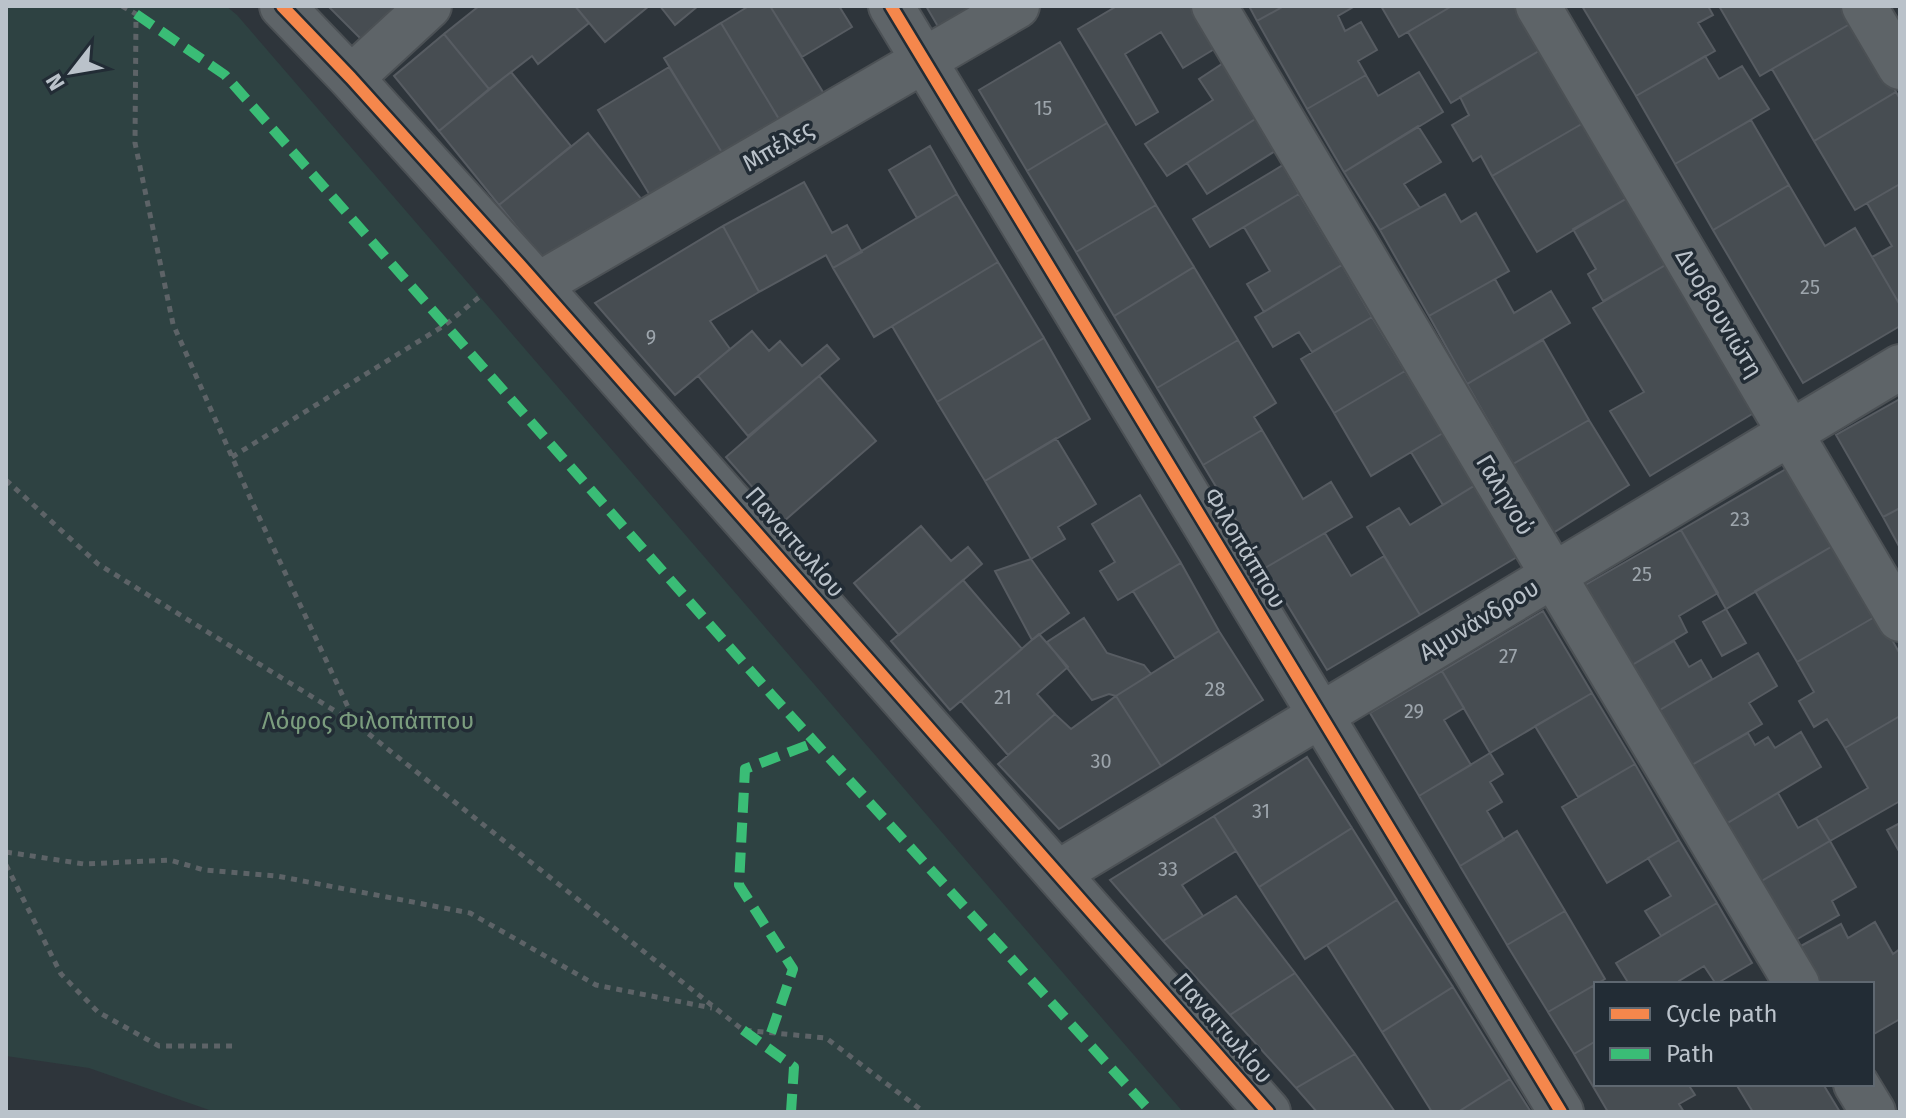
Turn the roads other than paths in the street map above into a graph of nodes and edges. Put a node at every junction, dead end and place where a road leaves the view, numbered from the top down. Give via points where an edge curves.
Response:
1 (282, 6) edge
2 (429, 6) edge
3 (891, 6) edge
4 (1017, 6) edge
5 (1214, 6) edge
6 (1538, 6) edge
7 (1864, 6) edge
8 (924, 60) junction
9 (1900, 67) edge
10 (351, 78) junction
11 (529, 275) junction
12 (1900, 367) edge
13 (1790, 433) junction
14 (1553, 575) junction
15 (1900, 619) edge
16 (1320, 715) junction
17 (1058, 873) junction
18 (1796, 982) edge
19 (1857, 1086) edge
20 (1268, 1112) edge
21 (1561, 1112) edge
22 (1873, 1112) edge

1 - 10 street, Παναιτωλίου
2 - 10 street
3 - 8 street, Φιλοπάππου
4 - 8 street, Μπέλες
5 - 14 street, Γαληνού
6 - 13 street, Δυοβουνιώτη
7 - 9 street
8 - 11 street, Μπέλες
8 - 16 street, Φιλοπάππου
10 - 11 street, Παναιτωλίου
11 - 17 street, Παναιτωλίου
12 - 13 street, Αμυνάνδρου
13 - 14 street, Αμυνάνδρου
13 - 15 street, Δυοβουνιώτη
14 - 16 street, Αμυνάνδρου
14 - 18 street, Γαληνού
16 - 17 street, Αμυνάνδρου
16 - 21 street, Φιλοπάππου
17 - 20 street, Παναιτωλίου
19 - 22 street

